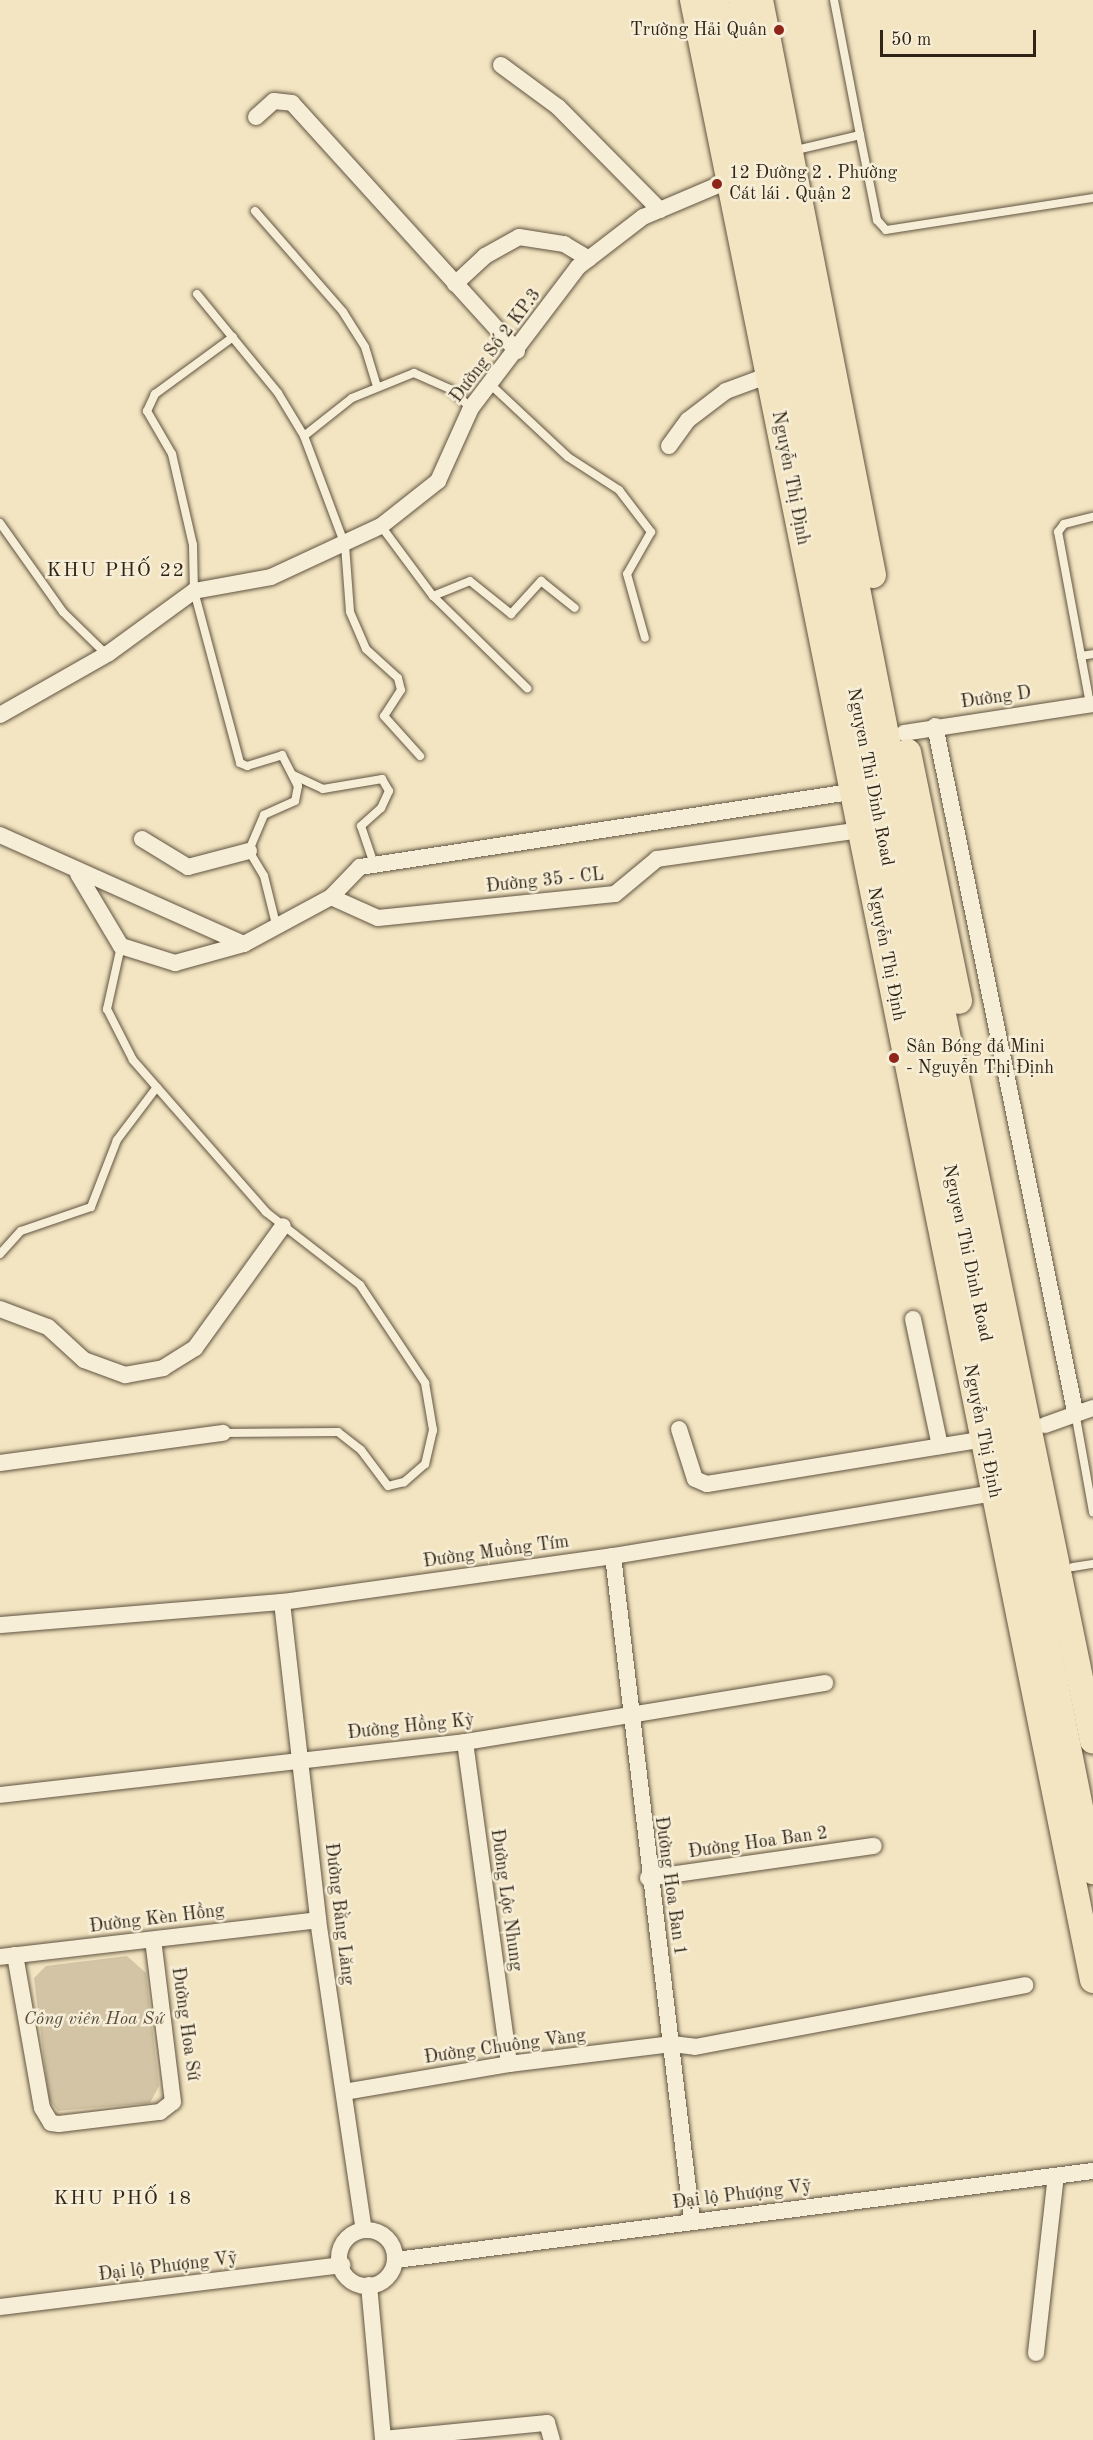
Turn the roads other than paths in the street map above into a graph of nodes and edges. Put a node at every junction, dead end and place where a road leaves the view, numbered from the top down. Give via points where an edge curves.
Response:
1 (693, 0) edge
2 (716, 0) edge
3 (741, 0) edge
4 (760, 0) edge
5 (834, 0) edge
6 (501, 66) dead end
7 (256, 117) dead end
8 (860, 135) junction
9 (792, 151) junction
10 (741, 179) junction
11 (1093, 198) edge
12 (660, 210) junction
13 (255, 211) dead end
14 (589, 259) junction
15 (455, 284) junction
16 (197, 294) dead end
17 (232, 337) junction
18 (517, 351) junction
19 (769, 375) junction
20 (376, 384) junction
21 (490, 385) junction
22 (471, 408) junction
23 (304, 436) junction
24 (669, 446) dead end
25 (1093, 518) edge
26 (0, 523) edge
27 (381, 526) junction
28 (345, 545) junction
29 (194, 591) junction
30 (433, 596) junction
31 (575, 608) dead end
32 (645, 638) dead end
33 (1093, 654) edge
34 (107, 655) junction
35 (1081, 656) junction
36 (527, 688) dead end
37 (1091, 704) edge
38 (0, 715) edge
39 (935, 726) junction
40 (904, 733) junction
41 (420, 756) dead end
42 (293, 775) junction
43 (884, 785) junction
44 (891, 824) junction
45 (0, 835) edge
46 (142, 839) dead end
47 (249, 851) junction
48 (374, 864) junction
49 (78, 874) junction
50 (331, 897) junction
51 (276, 924) junction
52 (244, 944) junction
53 (121, 946) junction
54 (985, 982) junction
55 (956, 987) junction
56 (157, 1087) junction
57 (283, 1226) junction
58 (0, 1254) edge
59 (0, 1309) edge
60 (913, 1319) dead end
61 (1093, 1408) edge
62 (1075, 1411) junction
63 (1038, 1427) junction
64 (679, 1428) dead end
65 (223, 1433) joint
66 (994, 1437) junction
67 (940, 1446) junction
68 (0, 1463) edge
69 (1050, 1483) junction
70 (1005, 1491) junction
71 (1093, 1512) edge
72 (613, 1556) junction
73 (1076, 1567) edge
74 (282, 1602) junction
75 (0, 1625) edge
76 (1093, 1666) edge
77 (825, 1683) dead end
78 (629, 1718) junction
79 (1093, 1741) edge
80 (465, 1742) junction
81 (301, 1760) junction
82 (0, 1795) edge
83 (874, 1846) dead end
84 (1093, 1871) edge
85 (648, 1878) junction
86 (318, 1920) junction
87 (153, 1940) junction
88 (8, 1956) edge
89 (1093, 1980) edge
90 (1025, 1985) dead end
91 (672, 2044) junction
92 (509, 2064) junction
93 (344, 2092) junction
94 (1093, 2171) edge
95 (1056, 2176) junction
96 (692, 2221) junction
97 (364, 2230) junction
98 (396, 2260) junction
99 (342, 2265) junction
100 (369, 2285) junction
101 (0, 2307) edge
102 (1036, 2353) dead end
103 (383, 2439) edge
104 (552, 2440) edge

1 - 10 main road, Nguyễn Thị Định
2 - 10 main road, Nguyen Thi Dinh Road
3 - 43 main road, Nguyen Thi Dinh Road
4 - 9 main road, Nguyễn Thị Định
5 - 8 lane
6 - 12 street via 558,107
7 - 15 street via 274,101 292,103
8 - 9 lane
8 - 11 lane via 877,220 886,230
9 - 40 main road, Nguyễn Thị Định
10 - 12 street, Đường Số 2 KP.3
10 - 19 main road, Nguyễn Thị Định
10 - 43 main road, Nguyen Thi Dinh Road
12 - 14 street, Đường Số 2 KP.3
13 - 20 lane via 343,312 365,347
14 - 15 street via 564,244 519,237 484,256
14 - 18 street, Đường Số 2 KP.3
15 - 18 street
16 - 17 lane
17 - 23 lane via 278,393
17 - 29 lane via 148,401 147,411 172,454 193,545
18 - 21 street, Đường Số 2 KP.3
19 - 24 street via 726,391 688,420
19 - 43 main road, Nguyễn Thị Định
20 - 22 lane via 414,373 450,389
20 - 23 lane
21 - 22 street, Đường Số 2 KP.3
21 - 32 lane via 568,457 619,490 651,532 627,574
22 - 27 street, Đường Số 2 KP.3 via 438,481
23 - 28 lane
25 - 35 lane via 1064,524 1058,532
26 - 34 lane via 63,612
27 - 28 street, Đường Số 2 KP.3
27 - 30 lane
28 - 29 street, Đường Số 2 KP.3 via 272,577
28 - 41 lane via 350,612 366,649 398,678 401,690 384,716
29 - 34 street, Đường Số 2 KP.3
29 - 42 lane via 240,763 247,766 282,755
30 - 31 lane via 470,581 511,614 541,581
30 - 36 lane
33 - 35 lane
34 - 38 street, Đường Số 2 KP.3
35 - 37 lane
37 - 39 street, Đường D
39 - 40 street, Đường D
39 - 54 street
40 - 43 main road, Nguyễn Thị Định
42 - 47 lane via 298,786 295,801 264,815
42 - 48 lane via 323,789 382,779 388,790 381,808 361,826
43 - 44 main road, Nguyễn Thị Định
43 - 44 main road, Nguyễn Thị Định
43 - 48 street
44 - 50 street, Đường 35 - CL via 657,859 615,894 378,918
44 - 55 main road, Nguyễn Thị Định
44 - 63 main road, Nguyen Thi Dinh Road
44 - 66 main road, Nguyen Thi Dinh Road
45 - 49 street
46 - 47 street via 188,867
47 - 51 lane via 264,876
48 - 50 street via 360,867
49 - 52 street via 102,877
49 - 53 street
50 - 51 street
51 - 52 street
52 - 53 street via 175,963
53 - 56 lane via 107,1009 133,1060
54 - 55 street
54 - 62 street
55 - 63 main road, Nguyễn Thị Định
56 - 57 lane
56 - 58 lane via 117,1140 90,1207 21,1231
57 - 59 street via 195,1348 163,1368 125,1375 84,1360 48,1327
57 - 65 lane via 360,1285 425,1383 433,1430 425,1464 404,1482 388,1486 361,1450 338,1432
60 - 67 street
61 - 62 street
62 - 63 street
62 - 71 lane
63 - 66 main road
63 - 69 main road, Nguyễn Thị Định
64 - 67 street via 695,1479 707,1484
65 - 68 street
66 - 67 street
66 - 70 main road, Nguyen Thi Dinh Road
69 - 70 main road
69 - 73 main road, Nguyễn Thị Định
70 - 72 street, Đường Muồng Tím
70 - 84 main road, Nguyen Thi Dinh Road
70 - 89 main road, Nguyễn Thị Định
72 - 74 street, Đường Muồng Tím
72 - 78 street, Đường Hoa Ban 1
73 - 76 main road, Nguyễn Thị Định
73 - 79 main road
74 - 75 street, Đường Muồng Tím
74 - 81 street, Đường Bằng Lăng
77 - 78 street, Đường Hồng Kỳ
78 - 80 street, Đường Hồng Kỳ
78 - 85 street, Đường Hoa Ban 1
80 - 81 street, Đường Hồng Kỳ
80 - 92 street, Đường Lộc Nhung
81 - 82 street, Đường Hồng Kỳ
81 - 86 street, Đường Bằng Lăng
83 - 85 street, Đường Hoa Ban 2
85 - 91 street, Đường Hoa Ban 1
86 - 87 street, Đường Kèn Hồng
86 - 93 street, Đường Bằng Lăng
87 - 88 street, Đường Kèn Hồng
87 - 88 street, Đường Hoa Sứ via 173,2102 160,2112 59,2124 51,2123 42,2108
90 - 91 street, Đường Chuông Vàng via 695,2047
91 - 92 street, Đường Chuông Vàng
91 - 96 street, Đường Hoa Ban 1
92 - 93 street, Đường Chuông Vàng
93 - 97 street, Đường Bằng Lăng
94 - 95 street, Đại lộ Phượng Vỹ
95 - 96 street, Đại lộ Phượng Vỹ
95 - 102 street
96 - 98 street, Đại lộ Phượng Vỹ
97 - 98 street via 388,2240
97 - 99 street via 342,2245
98 - 100 street via 388,2277
99 - 100 street via 351,2281
99 - 101 street, Đại lộ Phượng Vỹ
100 - 103 street
103 - 104 street via 547,2423

